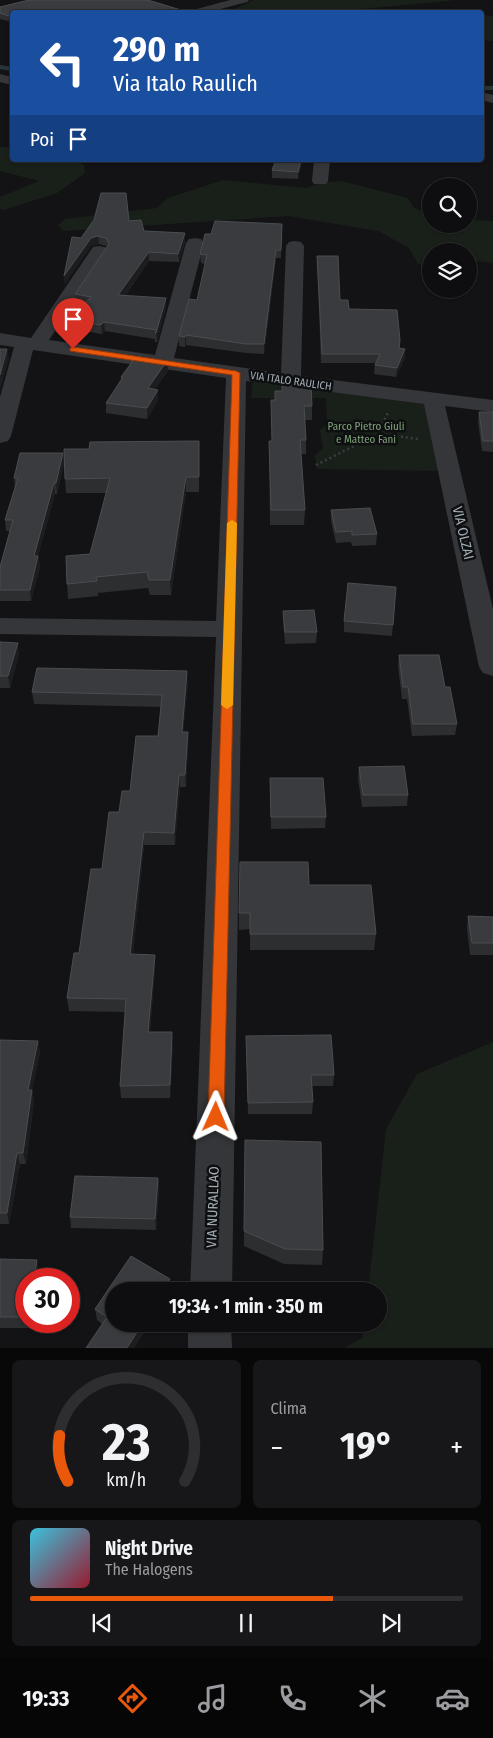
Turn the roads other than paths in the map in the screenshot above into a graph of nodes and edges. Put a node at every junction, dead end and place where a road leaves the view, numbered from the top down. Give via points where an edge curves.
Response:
1 (243, 0) edge
2 (205, 10) edge
3 (493, 100) edge
4 (493, 105) edge
5 (322, 162) edge
6 (320, 181) dead end
7 (195, 243) dead end
8 (295, 246) dead end
9 (99, 251) dead end
10 (0, 339) edge
11 (31, 343) junction
12 (163, 363) junction
13 (236, 373) junction
14 (291, 381) junction
15 (433, 399) junction
16 (493, 406) edge
17 (0, 436) edge
18 (0, 626) edge
19 (229, 629) junction
20 (493, 667) edge
21 (211, 1282) edge
22 (210, 1332) edge
23 (210, 1348) edge

1 - 2 street
3 - 4 street
5 - 6 street
7 - 12 street
8 - 14 street
9 - 11 street
10 - 11 street, VIA ITALO RAULICH
11 - 12 street, VIA ITALO RAULICH
11 - 17 street
12 - 13 street, VIA ITALO RAULICH
13 - 14 street, VIA ITALO RAULICH
13 - 19 street, VIA NURALLAO
14 - 15 street, VIA ITALO RAULICH
15 - 16 street, VIA ITALO RAULICH
15 - 20 street, VIA OLZAI
18 - 19 street
19 - 21 street, VIA NURALLAO
22 - 23 street

